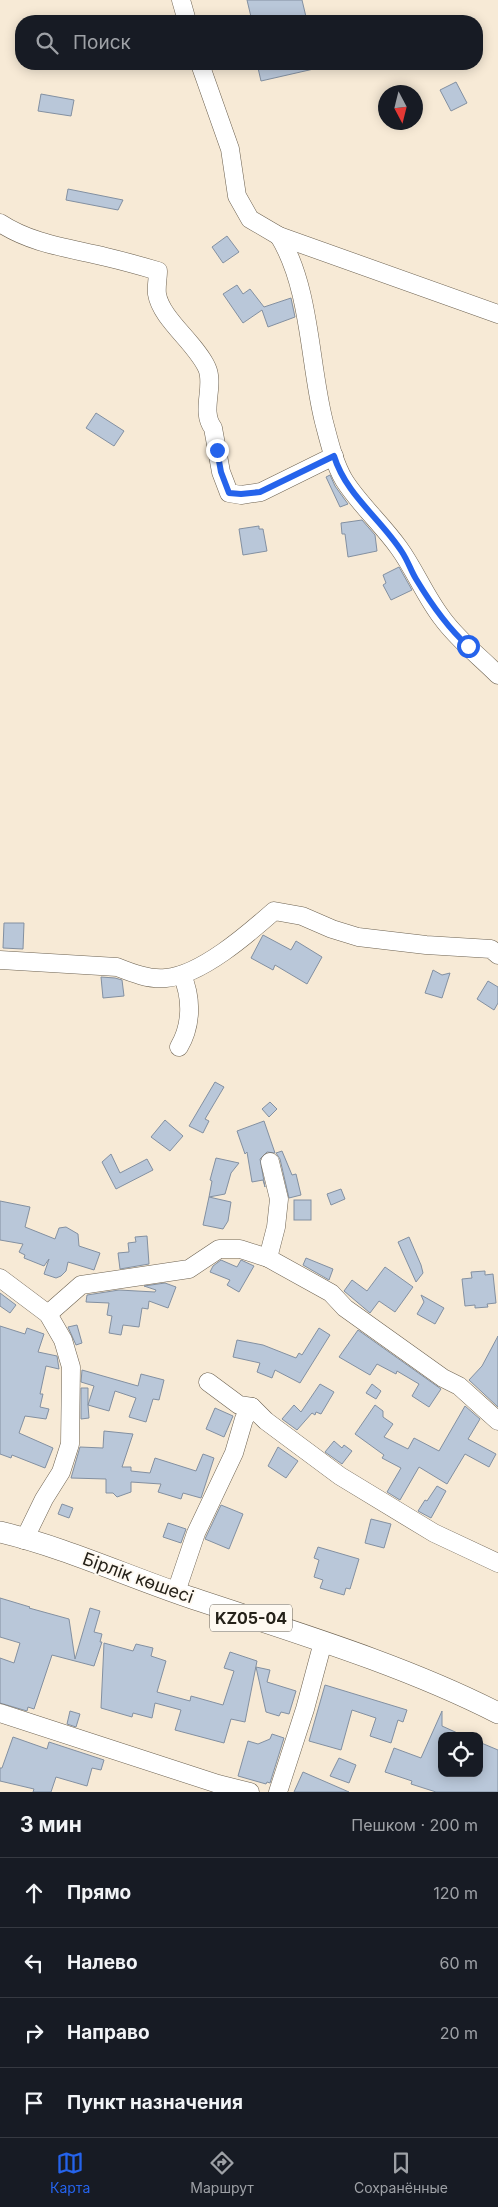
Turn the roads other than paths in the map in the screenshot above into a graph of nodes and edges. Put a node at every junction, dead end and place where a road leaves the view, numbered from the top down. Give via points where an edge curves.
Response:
1 (181, 0) edge
2 (185, 15) edge
3 (202, 70) edge
4 (0, 224) edge
5 (279, 236) junction
6 (498, 314) edge
7 (334, 456) junction
8 (498, 675) edge
9 (498, 955) edge
10 (0, 960) edge
11 (182, 975) junction
12 (180, 1047) dead end
13 (270, 1162) dead end
14 (268, 1258) junction
15 (0, 1278) edge
16 (48, 1314) junction
17 (208, 1382) dead end
18 (252, 1407) junction
19 (498, 1421) edge
20 (0, 1532) edge
21 (24, 1540) junction
22 (498, 1563) edge
23 (176, 1592) junction
24 (323, 1642) junction
25 (0, 1712) edge
26 (498, 1713) edge
27 (250, 1792) edge
28 (278, 1792) edge

1 - 2 street
3 - 5 street via 230,148 237,196 250,219
4 - 7 street via 37,242 158,271 157,295 170,320 198,351 208,368 210,423 214,428 221,472 229,493 260,492
5 - 6 street
5 - 7 street via 298,285 314,378
7 - 8 street via 343,478 403,553 442,618
9 - 11 street via 492,949 358,937 302,916 274,911 242,938
10 - 11 street via 117,967 165,978
11 - 12 street via 187,986 189,1020 186,1037
13 - 14 street via 279,1199
14 - 16 street via 240,1249 219,1249 189,1269 81,1284
14 - 19 street via 331,1293 345,1308 459,1386
15 - 16 street
16 - 21 street via 63,1340 71,1367 70,1437 61,1472
17 - 18 street via 238,1405
18 - 22 street via 340,1476 434,1533
18 - 23 street via 196,1533
20 - 21 main road, Бірлік көшесі / KZ05-04
21 - 23 main road, Бірлік көшесі / KZ05-04 via 70,1552
23 - 24 main road, Бірлік көшесі / KZ05-04
24 - 26 main road, Бірлік көшесі / KZ05-04 via 425,1680
24 - 28 street via 306,1709
25 - 27 street

